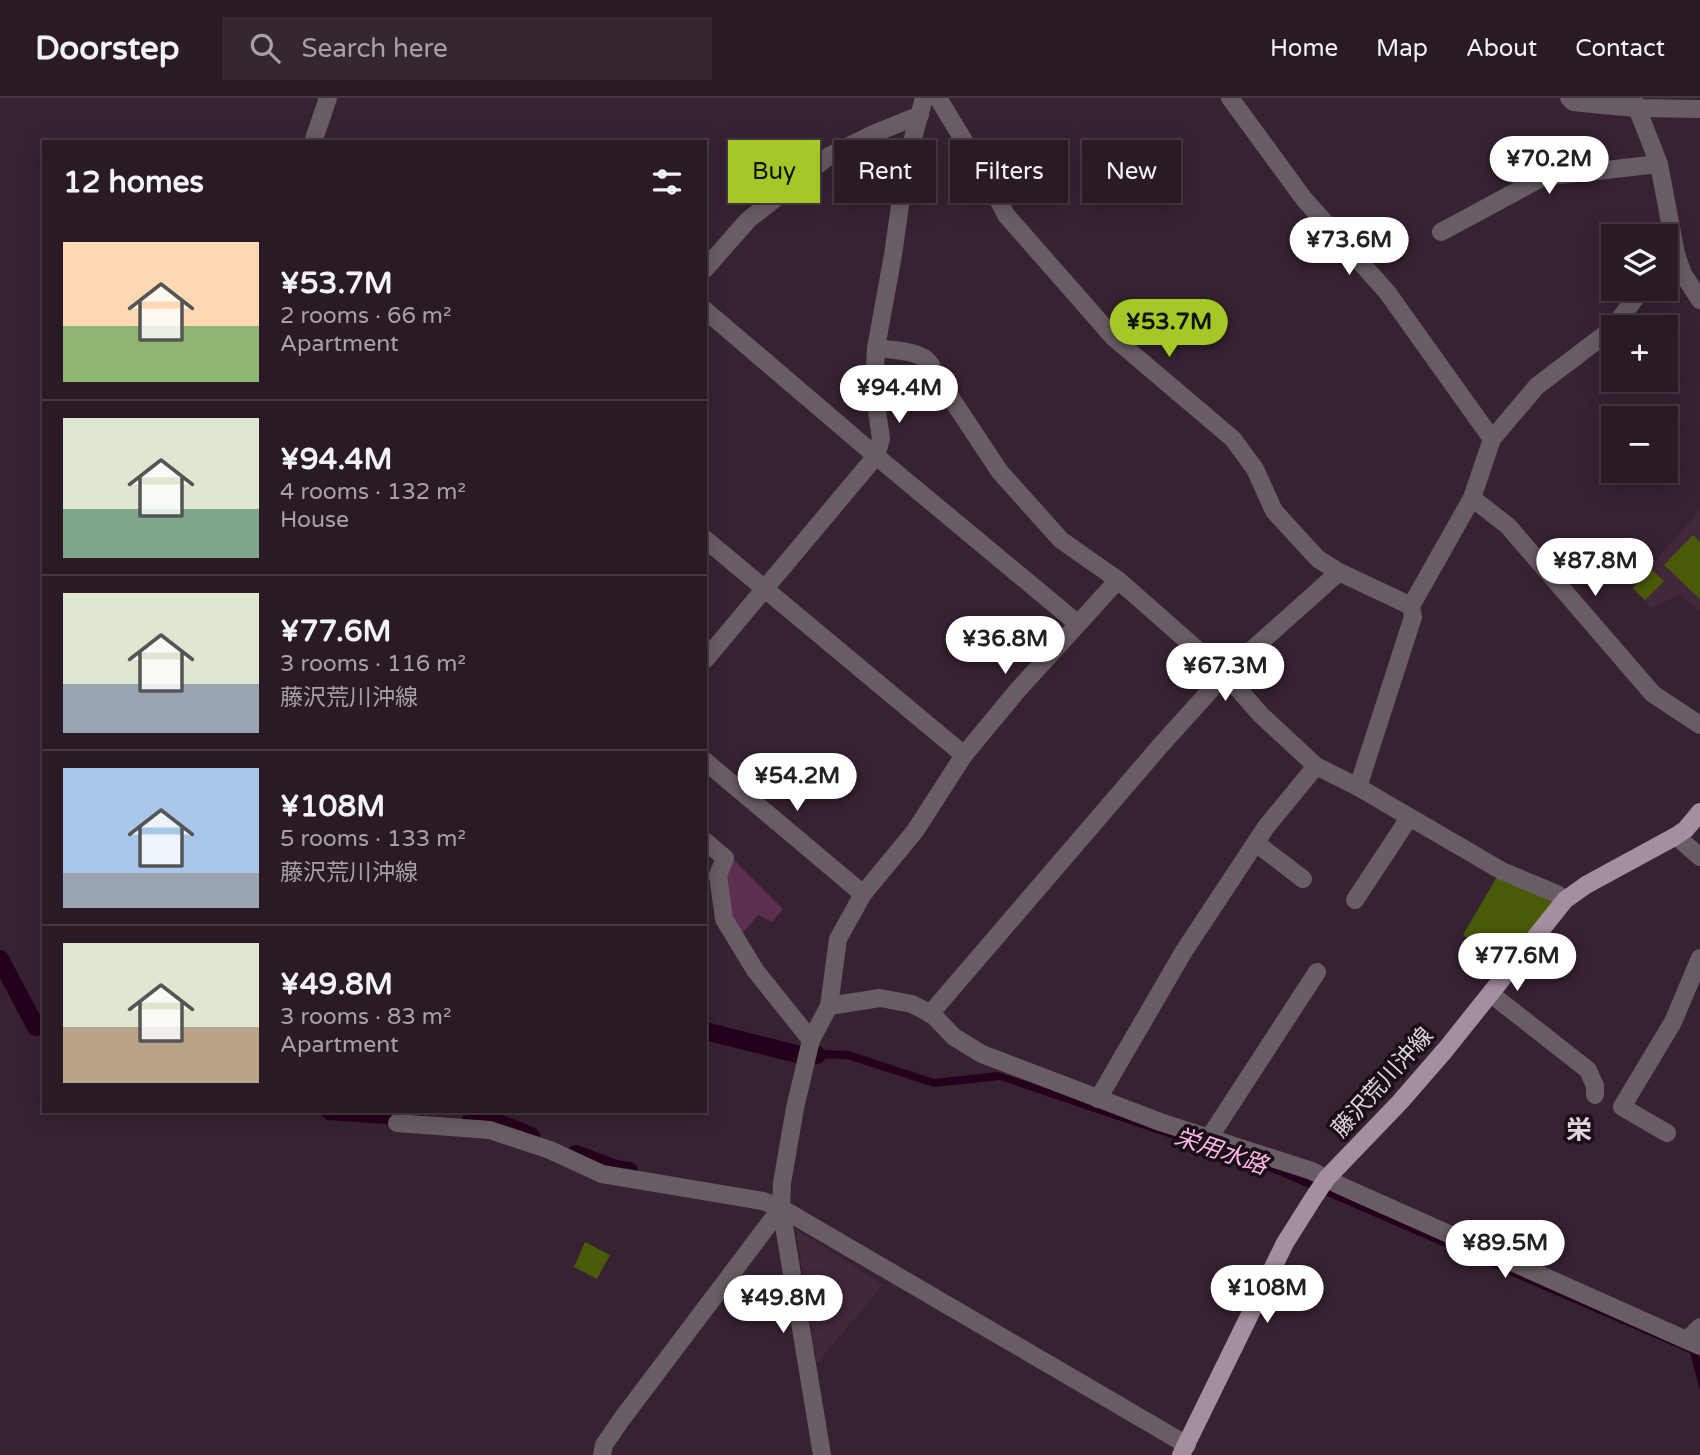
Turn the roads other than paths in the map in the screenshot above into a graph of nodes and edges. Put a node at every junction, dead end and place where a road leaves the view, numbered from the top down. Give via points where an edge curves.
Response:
1 (328, 98) edge
2 (938, 98) edge
3 (1230, 98) edge
4 (1569, 98) edge
5 (1635, 103) edge
6 (922, 107) edge
7 (1700, 109) edge
8 (314, 140) edge
9 (1659, 163) junction
10 (1667, 224) edge
11 (1441, 232) dead end
12 (707, 268) edge
13 (1691, 273) edge
14 (1700, 300) edge
15 (1633, 301) edge
16 (707, 312) edge
17 (876, 348) junction
18 (935, 381) junction
19 (874, 390) junction
20 (1492, 439) junction
21 (876, 456) junction
22 (1472, 498) junction
23 (707, 541) edge
24 (1339, 572) junction
25 (1118, 580) junction
26 (766, 588) junction
27 (1411, 606) junction
28 (1077, 624) junction
29 (707, 658) edge
30 (1226, 674) junction
31 (1700, 725) edge
32 (964, 755) junction
33 (707, 763) edge
34 (1316, 766) junction
35 (1358, 787) junction
36 (1700, 812) edge
37 (1409, 818) junction
38 (1676, 836) junction
39 (707, 843) edge
40 (1255, 843) junction
41 (1700, 856) edge
42 (1303, 879) dead end
43 (863, 894) junction
44 (1354, 899) dead end
45 (1565, 900) junction
46 (1700, 958) edge
47 (1318, 972) dead end
48 (1491, 994) junction
49 (829, 1006) junction
50 (930, 1014) junction
51 (811, 1040) junction
52 (1595, 1095) dead end
53 (1098, 1099) junction
54 (397, 1123) dead end
55 (1667, 1133) dead end
56 (1209, 1138) junction
57 (1327, 1178) junction
58 (781, 1208) junction
59 (1700, 1327) edge
60 (1694, 1343) edge
61 (1184, 1450) edge
62 (602, 1455) edge
63 (822, 1455) edge

1 - 8 street
2 - 24 street via 1006,215 1114,338 1233,439 1255,469 1274,511 1318,559
3 - 20 street via 1304,199 1387,292
4 - 5 street via 1573,102
5 - 7 street
5 - 9 street
6 - 12 street via 829,156 748,220
6 - 17 street via 906,163
9 - 10 street
9 - 11 street via 1543,177
13 - 14 street
15 - 20 street via 1612,328 1537,386
16 - 21 street
17 - 18 street via 925,359 932,365
17 - 19 street
18 - 19 street via 918,399
18 - 25 street via 1000,472 1061,540
19 - 21 street via 881,439
20 - 22 street
21 - 26 street
21 - 28 street
22 - 27 street
22 - 31 street via 1508,526 1653,694
23 - 26 street
24 - 27 street
24 - 30 street
25 - 28 street
25 - 30 street
26 - 29 street
26 - 32 street
27 - 35 street via 1413,617
28 - 32 street
30 - 34 street via 1261,715
30 - 50 street
32 - 43 street via 915,831
33 - 43 street
34 - 35 street
34 - 40 street
35 - 37 street
36 - 38 main road, 藤沢荒川沖線
37 - 44 street
37 - 45 street via 1502,871
38 - 41 street
38 - 45 main road, 藤沢荒川沖線
39 - 51 street via 725,858 718,875 724,919 755,970
40 - 42 street
40 - 53 street via 1184,951
43 - 49 street via 838,939
45 - 48 main road, 藤沢荒川沖線
46 - 55 street via 1673,1023 1622,1107
47 - 56 street
48 - 52 street via 1588,1070
48 - 57 main road, 藤沢荒川沖線 via 1400,1102
49 - 50 street via 880,998 912,1004
49 - 51 street
50 - 53 street via 954,1037 982,1054
51 - 58 street via 782,1182
53 - 56 street
54 - 58 street via 490,1130 602,1174 763,1201
56 - 57 street
57 - 60 street
57 - 61 main road, 藤沢荒川沖線 via 1285,1243
58 - 61 street
58 - 62 street via 621,1420
58 - 63 street
59 - 60 street

